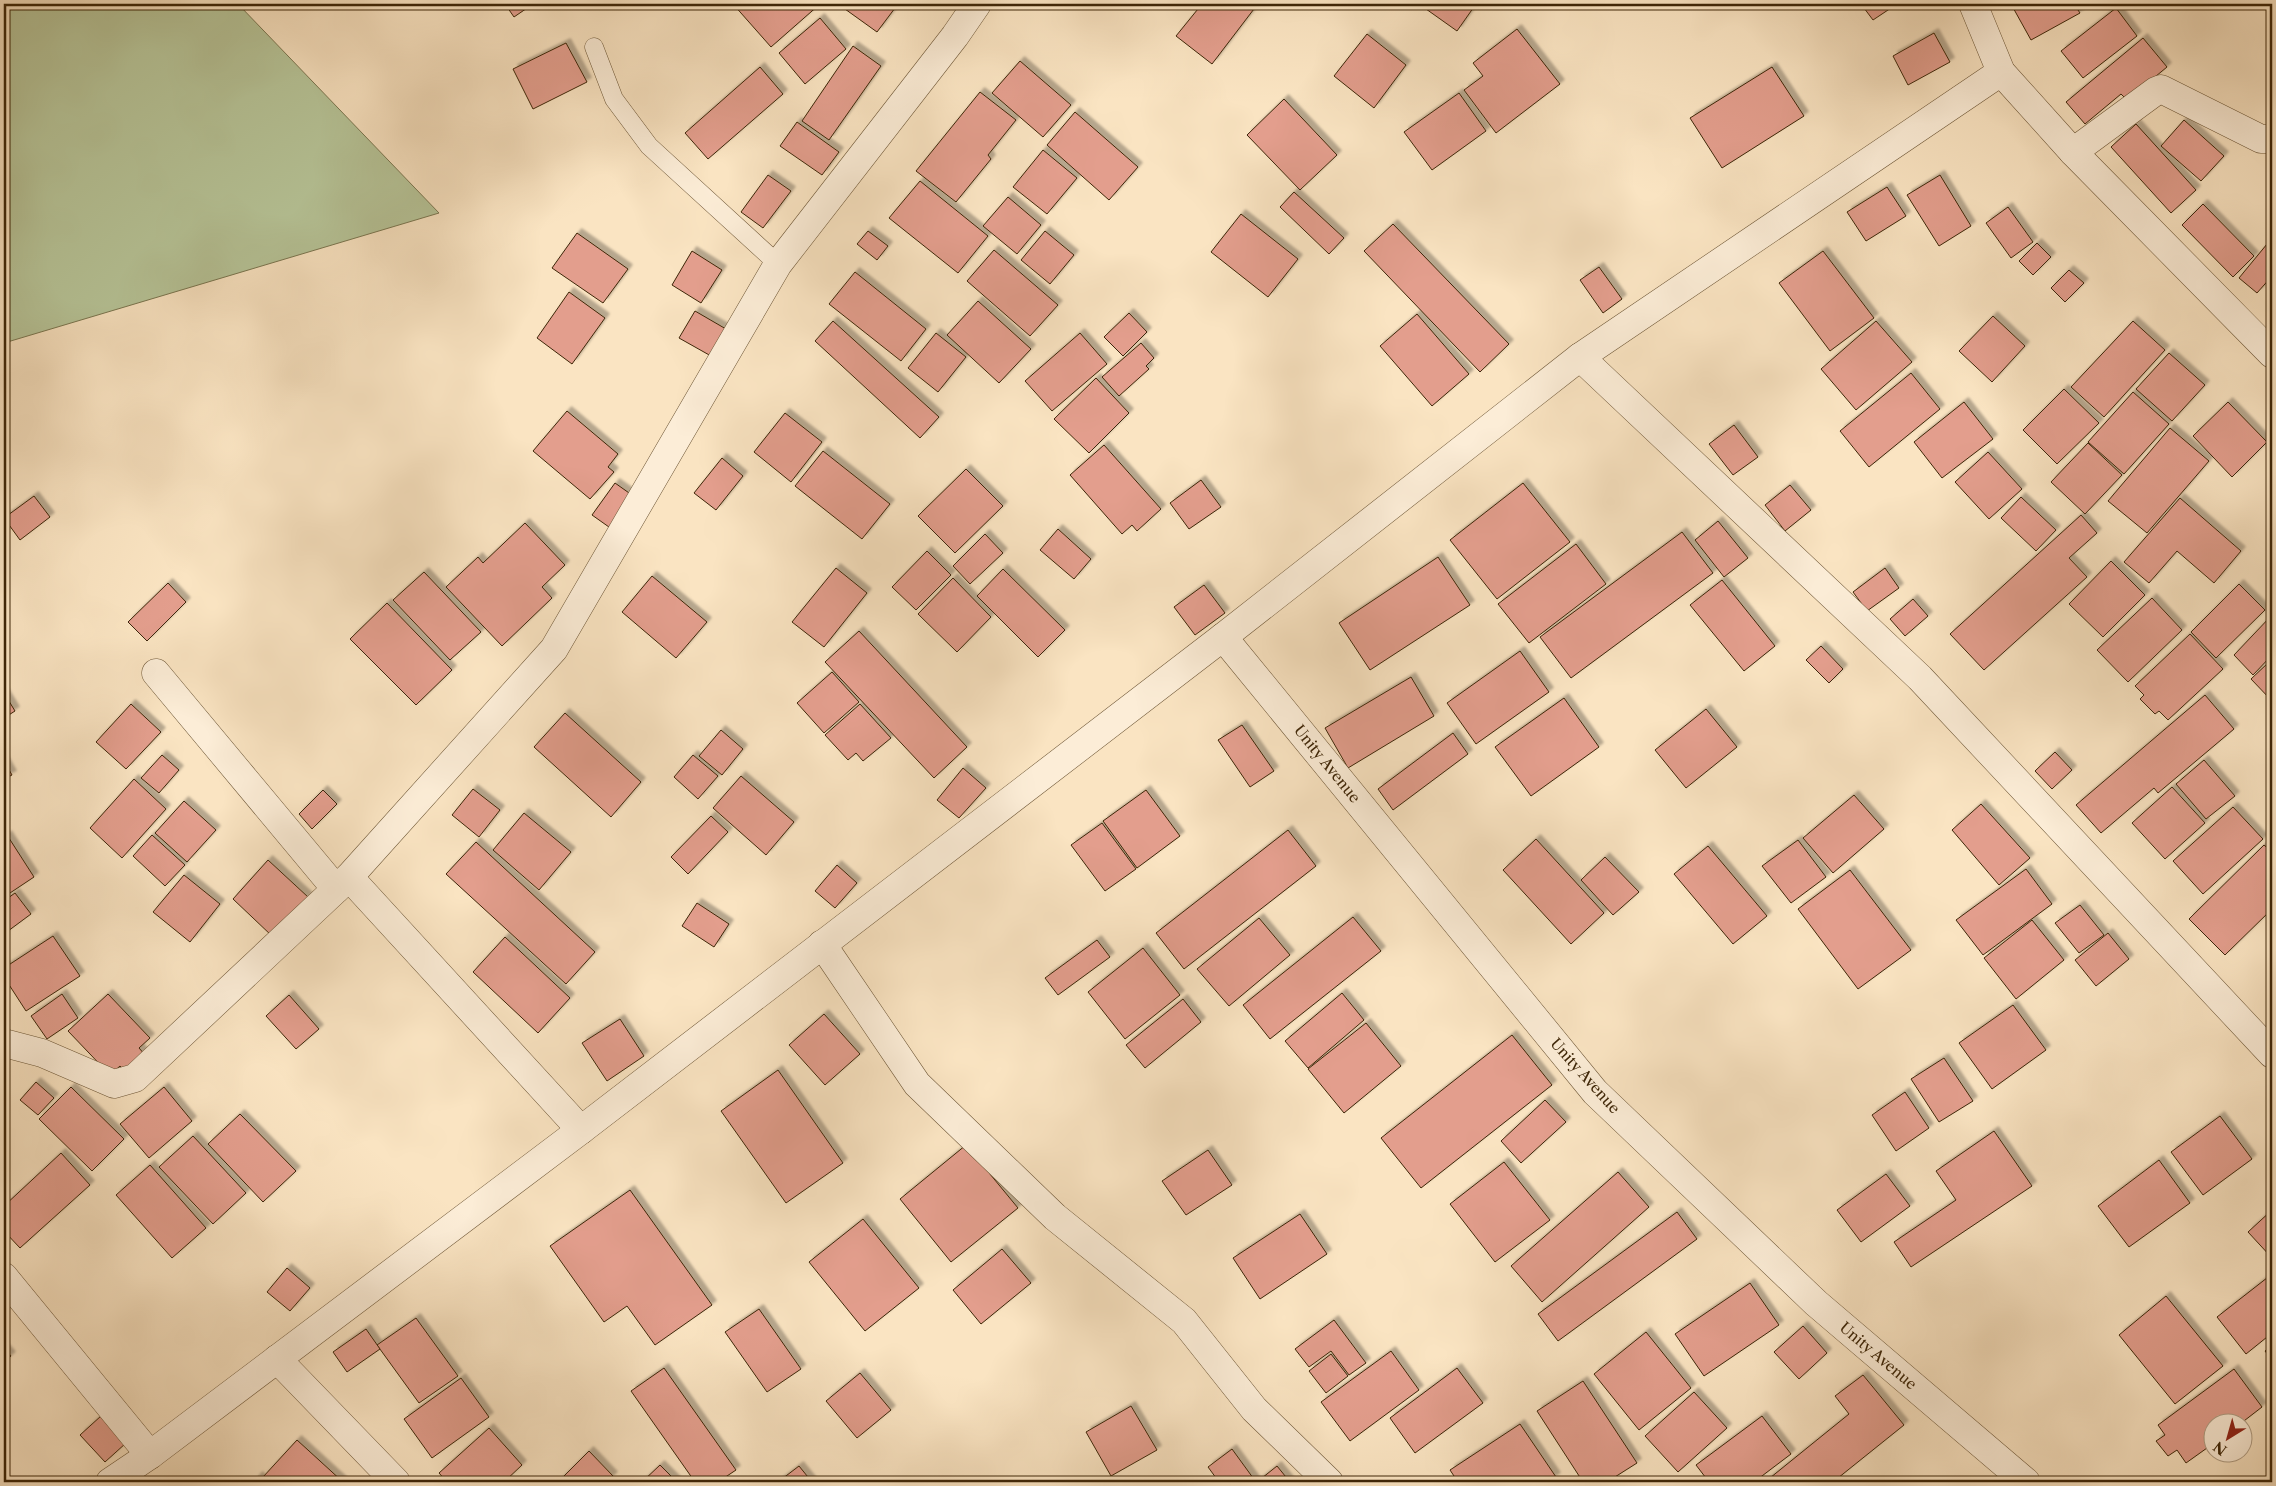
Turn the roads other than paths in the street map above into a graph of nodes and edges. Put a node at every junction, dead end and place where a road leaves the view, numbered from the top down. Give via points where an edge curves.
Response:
1 (977, 4) edge
2 (1973, 4) edge
3 (594, 47) dead end
4 (2002, 72) junction
5 (2272, 139) edge
6 (2073, 152) junction
7 (778, 264) junction
8 (2272, 354) edge
9 (1580, 357) junction
10 (1223, 636) junction
11 (156, 674) dead end
12 (342, 883) junction
13 (822, 944) junction
14 (4, 1043) edge
15 (2272, 1054) edge
16 (581, 1130) junction
17 (4, 1277) edge
18 (277, 1359) junction
19 (150, 1455) junction
20 (110, 1482) edge
21 (396, 1482) edge
22 (1329, 1482) edge
23 (2026, 1482) edge

1 - 7 street
2 - 4 street
3 - 7 lane via 614,99 649,146
4 - 6 street
4 - 9 street
5 - 6 street via 2260,139 2162,89
6 - 8 street
7 - 12 street via 554,649
9 - 10 street
9 - 15 street via 1920,678
10 - 13 street
10 - 23 street, Unity Avenue via 1596,1092 1816,1303
11 - 12 street
12 - 14 street via 134,1078 114,1084 42,1053
12 - 16 street
13 - 16 street
13 - 22 street via 917,1084 1055,1217 1184,1321 1254,1409
16 - 18 street
17 - 19 street
18 - 19 street
18 - 21 street
19 - 20 street

